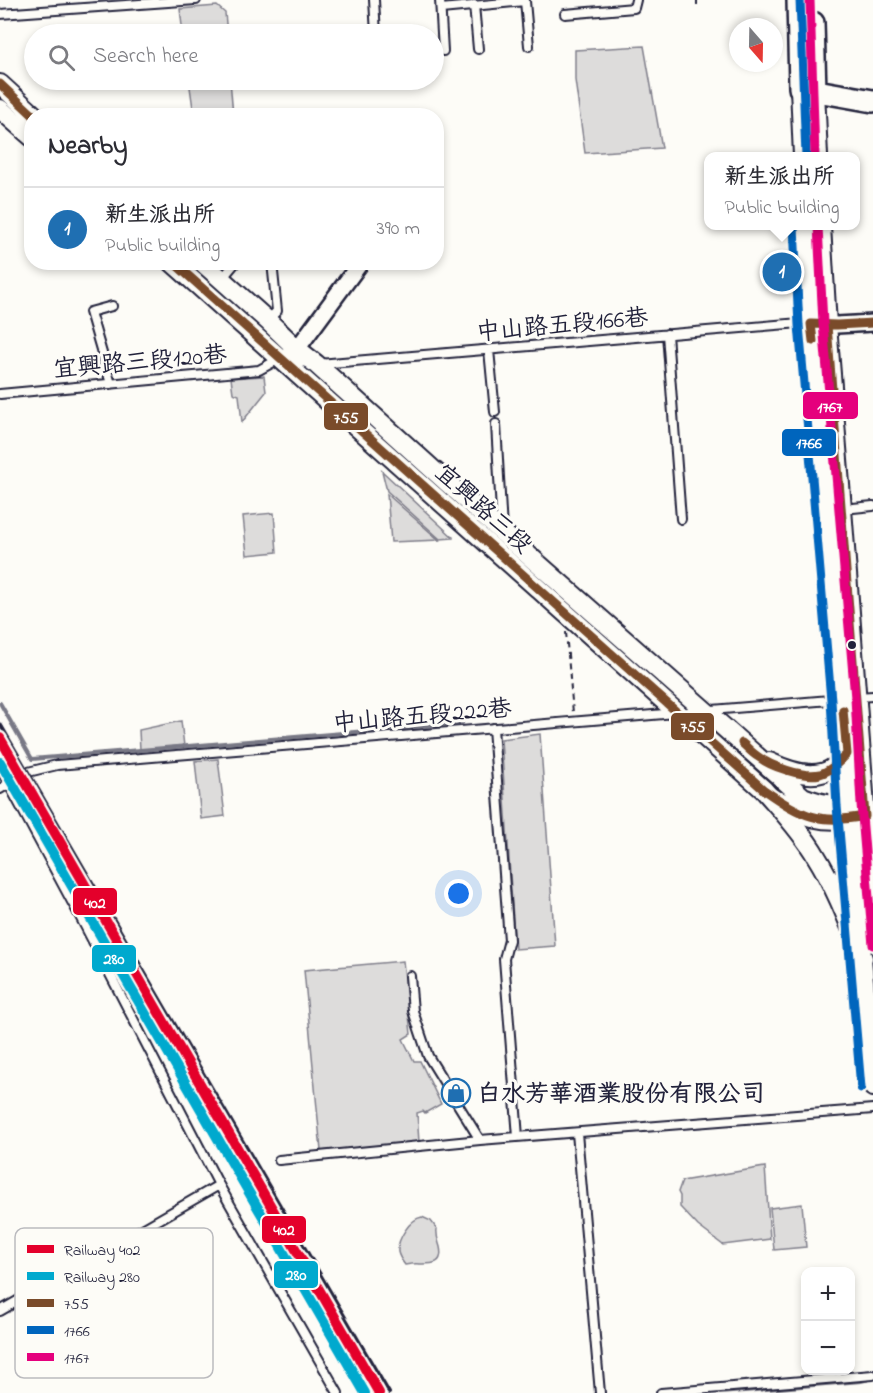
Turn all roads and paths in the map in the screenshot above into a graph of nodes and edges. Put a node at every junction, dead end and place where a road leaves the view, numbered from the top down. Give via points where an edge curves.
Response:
1 (196, 0) edge
2 (374, 0) edge
3 (636, 0) edge
4 (697, 0) edge
5 (798, 0) edge
6 (812, 0) edge
7 (440, 4) edge
8 (697, 4) dead end
9 (474, 5) junction
10 (0, 14) edge
11 (565, 14) dead end
12 (375, 24) edge
13 (441, 24) edge
14 (529, 46) dead end
15 (478, 49) dead end
16 (0, 84) edge
17 (808, 90) junction
18 (873, 101) edge
19 (26, 108) edge
20 (0, 110) edge
21 (24, 130) edge
22 (803, 152) edge
23 (817, 152) edge
24 (807, 230) edge
25 (821, 230) edge
26 (181, 270) edge
27 (210, 270) edge
28 (229, 270) edge
29 (273, 270) edge
30 (355, 270) edge
31 (221, 280) junction
32 (112, 306) dead end
33 (268, 321) junction
34 (873, 322) edge
35 (819, 324) junction
36 (667, 334) junction
37 (297, 349) junction
38 (489, 350) junction
39 (279, 359) junction
40 (316, 364) junction
41 (111, 384) junction
42 (0, 394) edge
43 (495, 412) dead end
44 (496, 424) dead end
45 (873, 506) edge
46 (835, 510) junction
47 (681, 519) dead end
48 (503, 533) junction
49 (564, 612) junction
50 (857, 697) edge
51 (703, 710) junction
52 (678, 712) junction
53 (573, 721) junction
54 (493, 728) junction
55 (847, 754) junction
56 (757, 756) junction
57 (0, 768) edge
58 (868, 777) edge
59 (9, 784) junction
60 (0, 789) edge
61 (764, 790) junction
62 (857, 810) junction
63 (873, 910) edge
64 (863, 958) junction
65 (410, 976) dead end
66 (873, 1087) edge
67 (873, 1109) edge
68 (577, 1133) junction
69 (518, 1137) junction
70 (480, 1140) junction
71 (279, 1160) dead end
72 (219, 1185) junction
73 (144, 1228) edge
74 (15, 1302) edge
75 (0, 1311) edge
76 (873, 1376) edge
77 (338, 1393) edge
78 (600, 1393) edge
79 (661, 1393) edge

1 - 10 lane
2 - 12 lane
3 - 11 lane via 634,8
4 - 8 path
5 - 17 main road
6 - 17 main road
7 - 9 lane
7 - 13 lane
9 - 14 lane via 525,1
9 - 15 lane
16 - 19 street
17 - 18 main road
17 - 22 street
17 - 23 street
20 - 21 street
24 - 35 street
25 - 35 street
26 - 39 street, 宜興路三段
27 - 31 street, 宜興路三段
28 - 31 lane
29 - 33 lane via 277,311
30 - 37 street
31 - 33 street, 宜興路三段
32 - 41 lane via 90,312
33 - 37 street, 宜興路三段
34 - 35 street
35 - 36 lane, 中山路五段166巷
35 - 46 street
36 - 38 lane, 中山路五段166巷
36 - 47 lane
37 - 39 street
37 - 40 street, 宜興路三段
38 - 40 lane, 中山路五段166巷
38 - 43 lane
39 - 40 lane
39 - 41 lane, 宜興路三段120巷 via 259,370
39 - 49 street, 宜興路三段
40 - 48 street, 宜興路三段
41 - 42 lane, 宜興路三段120巷
44 - 48 lane
45 - 46 lane
46 - 50 street
48 - 51 street, 宜興路三段
49 - 52 street, 宜興路三段
49 - 53 path
50 - 51 lane, 中山路五段222巷
50 - 55 street
50 - 58 street
51 - 52 lane, 中山路五段222巷
51 - 56 street, 宜興路三段
52 - 53 lane, 中山路五段222巷
52 - 61 street, 宜興路三段
53 - 54 lane, 中山路五段222巷
54 - 59 lane, 中山路五段222巷 via 57,765 28,772
54 - 69 lane via 509,940 504,959
55 - 56 street, 宜興路三段 via 821,774 806,775
55 - 62 street
56 - 62 street, 宜興路三段 via 803,797
57 - 59 lane
58 - 62 street
59 - 60 lane, 中山路五段222巷
59 - 72 lane
61 - 62 street, 宜興路三段 via 796,812 809,816 831,820
61 - 64 street, 宜興路三段 via 816,856
62 - 63 street
62 - 64 street
64 - 66 street
65 - 70 lane via 413,1011 428,1056
67 - 68 lane
68 - 69 lane
68 - 78 lane
69 - 70 lane
70 - 71 lane
72 - 73 lane
72 - 77 lane
74 - 75 lane
76 - 79 lane

